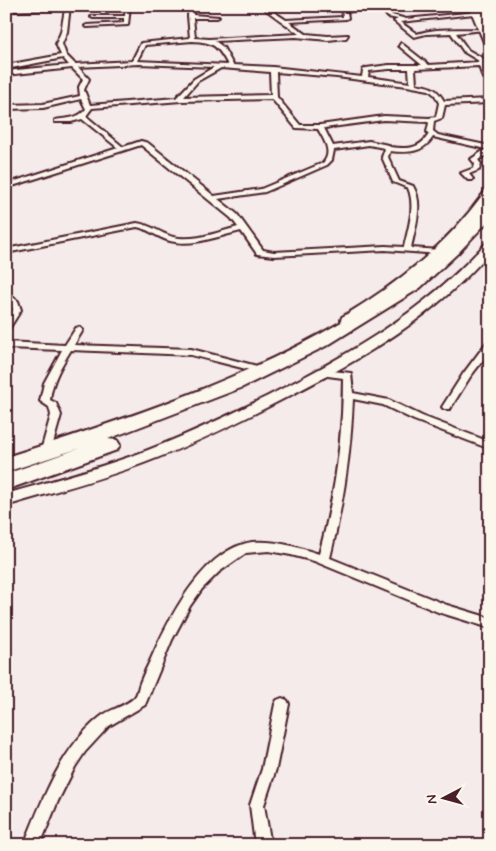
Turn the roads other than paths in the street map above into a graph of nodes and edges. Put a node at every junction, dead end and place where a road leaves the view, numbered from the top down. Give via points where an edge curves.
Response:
1 (128, 6) edge
2 (191, 6) edge
3 (488, 6) edge
4 (68, 7) edge
5 (277, 7) edge
6 (382, 7) edge
7 (475, 9) edge
8 (6, 10) edge
9 (490, 10) edge
10 (190, 16) junction
11 (127, 17) junction
12 (217, 17) dead end
13 (93, 18) dead end
14 (406, 20) junction
15 (285, 21) junction
16 (87, 26) dead end
17 (486, 29) edge
18 (452, 32) junction
19 (304, 35) junction
20 (346, 36) dead end
21 (192, 39) junction
22 (211, 40) junction
23 (402, 45) dead end
24 (490, 47) edge
25 (64, 56) junction
26 (134, 62) junction
27 (481, 64) junction
28 (73, 65) junction
29 (220, 66) junction
30 (427, 66) junction
31 (6, 67) edge
32 (412, 67) junction
33 (232, 68) junction
34 (273, 70) junction
35 (6, 73) edge
36 (490, 77) edge
37 (365, 78) junction
38 (413, 85) junction
39 (84, 97) junction
40 (274, 97) junction
41 (179, 99) junction
42 (490, 101) edge
43 (442, 103) junction
44 (6, 107) edge
45 (88, 107) junction
46 (84, 117) junction
47 (429, 120) junction
48 (57, 121) dead end
49 (320, 126) junction
50 (432, 134) junction
51 (121, 148) junction
52 (331, 148) junction
53 (388, 149) junction
54 (470, 179) dead end
55 (6, 186) edge
56 (490, 192) edge
57 (213, 198) junction
58 (490, 210) edge
59 (242, 228) junction
60 (490, 232) edge
61 (490, 244) edge
62 (407, 249) junction
63 (6, 251) edge
64 (440, 252) junction
65 (484, 260) edge
66 (6, 294) edge
67 (6, 327) edge
68 (79, 330) dead end
69 (490, 344) edge
70 (6, 345) edge
71 (67, 349) junction
72 (254, 368) junction
73 (323, 373) junction
74 (348, 395) junction
75 (447, 407) dead end
76 (490, 446) edge
77 (47, 447) junction
78 (6, 461) edge
79 (6, 465) edge
80 (6, 482) edge
81 (6, 500) edge
82 (323, 561) junction
83 (490, 623) edge
84 (282, 704) dead end
85 (32, 845) edge
86 (263, 845) edge

1 - 11 street
2 - 10 street
3 - 9 highway
4 - 8 street
4 - 25 street via 59,44
5 - 15 street via 268,9
6 - 14 street via 390,16
6 - 15 street via 349,9 344,11 346,18
7 - 14 street
7 - 17 highway
10 - 12 street
10 - 21 street
11 - 13 street
11 - 16 street via 126,24
14 - 18 street via 396,21 416,36 425,32
15 - 19 street
17 - 18 street
17 - 24 street
18 - 27 street via 466,51 482,60
19 - 20 street
19 - 22 street
21 - 22 street
21 - 26 street via 143,44
22 - 33 street via 222,49
23 - 30 street
25 - 28 street
25 - 31 street
26 - 28 street
26 - 29 street
27 - 30 street
27 - 36 street via 485,77
28 - 35 street
28 - 39 street via 85,77 81,86
29 - 33 street
29 - 41 street via 196,80
30 - 32 street
32 - 37 street via 366,70
32 - 38 street
33 - 34 street
34 - 37 street
34 - 40 street
37 - 38 street
38 - 43 street via 431,89
39 - 44 street via 43,106
39 - 45 street
40 - 41 street
40 - 49 street via 298,127
41 - 45 street
42 - 43 street
43 - 47 street via 438,118
45 - 46 street
46 - 48 street
46 - 51 street
47 - 49 street via 384,118
47 - 50 street via 432,122
49 - 52 street
50 - 53 street via 426,145 420,148
50 - 54 street via 489,148 474,159 477,169 464,173
51 - 55 street
51 - 57 street via 146,144
52 - 53 street via 380,144
52 - 57 street via 331,157 324,164 278,186 252,194
53 - 62 street via 385,157 393,179 398,184 411,186 415,196
56 - 64 street
57 - 59 street via 234,216
58 - 79 highway via 473,231 413,286 292,358 194,400
59 - 62 street via 260,252 274,254
59 - 63 street via 179,240 137,225
60 - 80 highway via 430,287 366,330 200,412
61 - 65 street
62 - 64 street
64 - 72 street via 407,281 353,316
65 - 73 street via 405,325
66 - 67 street via 16,303 17,310
68 - 71 street
69 - 75 street
70 - 71 street
71 - 72 street via 191,352
71 - 77 street via 45,391 45,401 53,405 56,414
72 - 77 street via 188,396
73 - 74 street via 348,375
73 - 81 street via 153,454
74 - 76 street via 386,402
74 - 82 street via 336,512
77 - 78 street
82 - 83 street via 438,607
82 - 85 street via 268,545 249,547 230,556 200,584 186,602 140,701 104,722 85,742 68,766
84 - 86 street via 269,768 257,805

